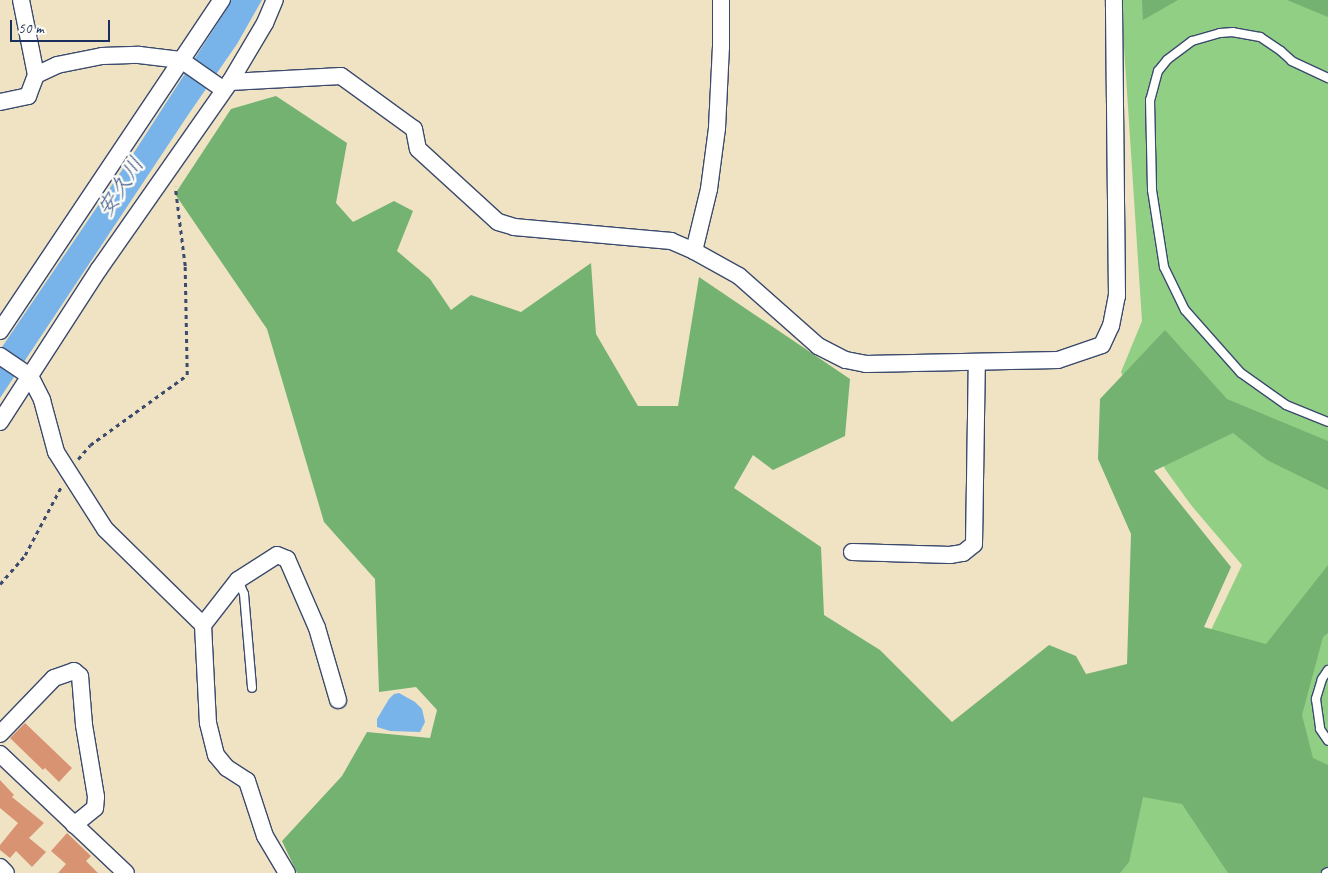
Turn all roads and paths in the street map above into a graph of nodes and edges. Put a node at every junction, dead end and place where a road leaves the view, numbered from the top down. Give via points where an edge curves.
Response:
1 (21, 0) edge
2 (222, 0) edge
3 (275, 0) edge
4 (721, 0) edge
5 (1114, 0) edge
6 (181, 60) junction
7 (36, 75) junction
8 (1328, 78) edge
9 (227, 86) junction
10 (0, 102) edge
11 (173, 163) junction
12 (694, 251) junction
13 (0, 331) edge
14 (0, 356) edge
15 (978, 362) junction
16 (30, 376) junction
17 (0, 422) edge
18 (1328, 422) edge
19 (69, 472) junction
20 (852, 552) dead end
21 (238, 580) junction
22 (0, 584) edge
23 (203, 625) junction
24 (1328, 670) edge
25 (252, 688) dead end
26 (338, 700) dead end
27 (0, 734) edge
28 (1328, 741) edge
29 (0, 754) edge
30 (74, 825) junction
31 (0, 867) edge
32 (6, 873) edge
33 (126, 873) edge
34 (287, 873) edge

1 - 7 street
2 - 6 street
3 - 9 street
4 - 12 street via 717,128 709,190
5 - 15 street via 1117,296 1111,326 1102,345 1058,360
6 - 7 street via 139,55 102,56 57,65
6 - 9 street
6 - 13 street
7 - 10 street via 28,96
8 - 18 lane via 1292,61 1260,37 1220,33 1192,41 1168,60 1158,71 1150,100 1152,190 1164,267 1185,310 1242,373 1286,405
9 - 11 street
9 - 12 street via 341,76 414,129 418,148 498,222 514,227 671,241
11 - 16 street
11 - 19 path via 185,266 187,375 90,445
12 - 15 street via 739,276 818,346 846,360 866,364
14 - 16 street
15 - 20 street via 974,544 963,553 950,555
16 - 17 street
16 - 19 street via 42,400 56,452
19 - 22 path via 25,555
19 - 23 street via 105,529
21 - 23 street
21 - 25 lane via 244,594
21 - 26 street via 277,555 287,559 317,628
23 - 34 street via 208,723 216,755 227,768 247,781 266,836
24 - 28 lane via 1316,699 1320,729
27 - 30 street via 54,678 74,671 80,676 96,797 95,808
29 - 30 street
30 - 33 street
31 - 32 street

